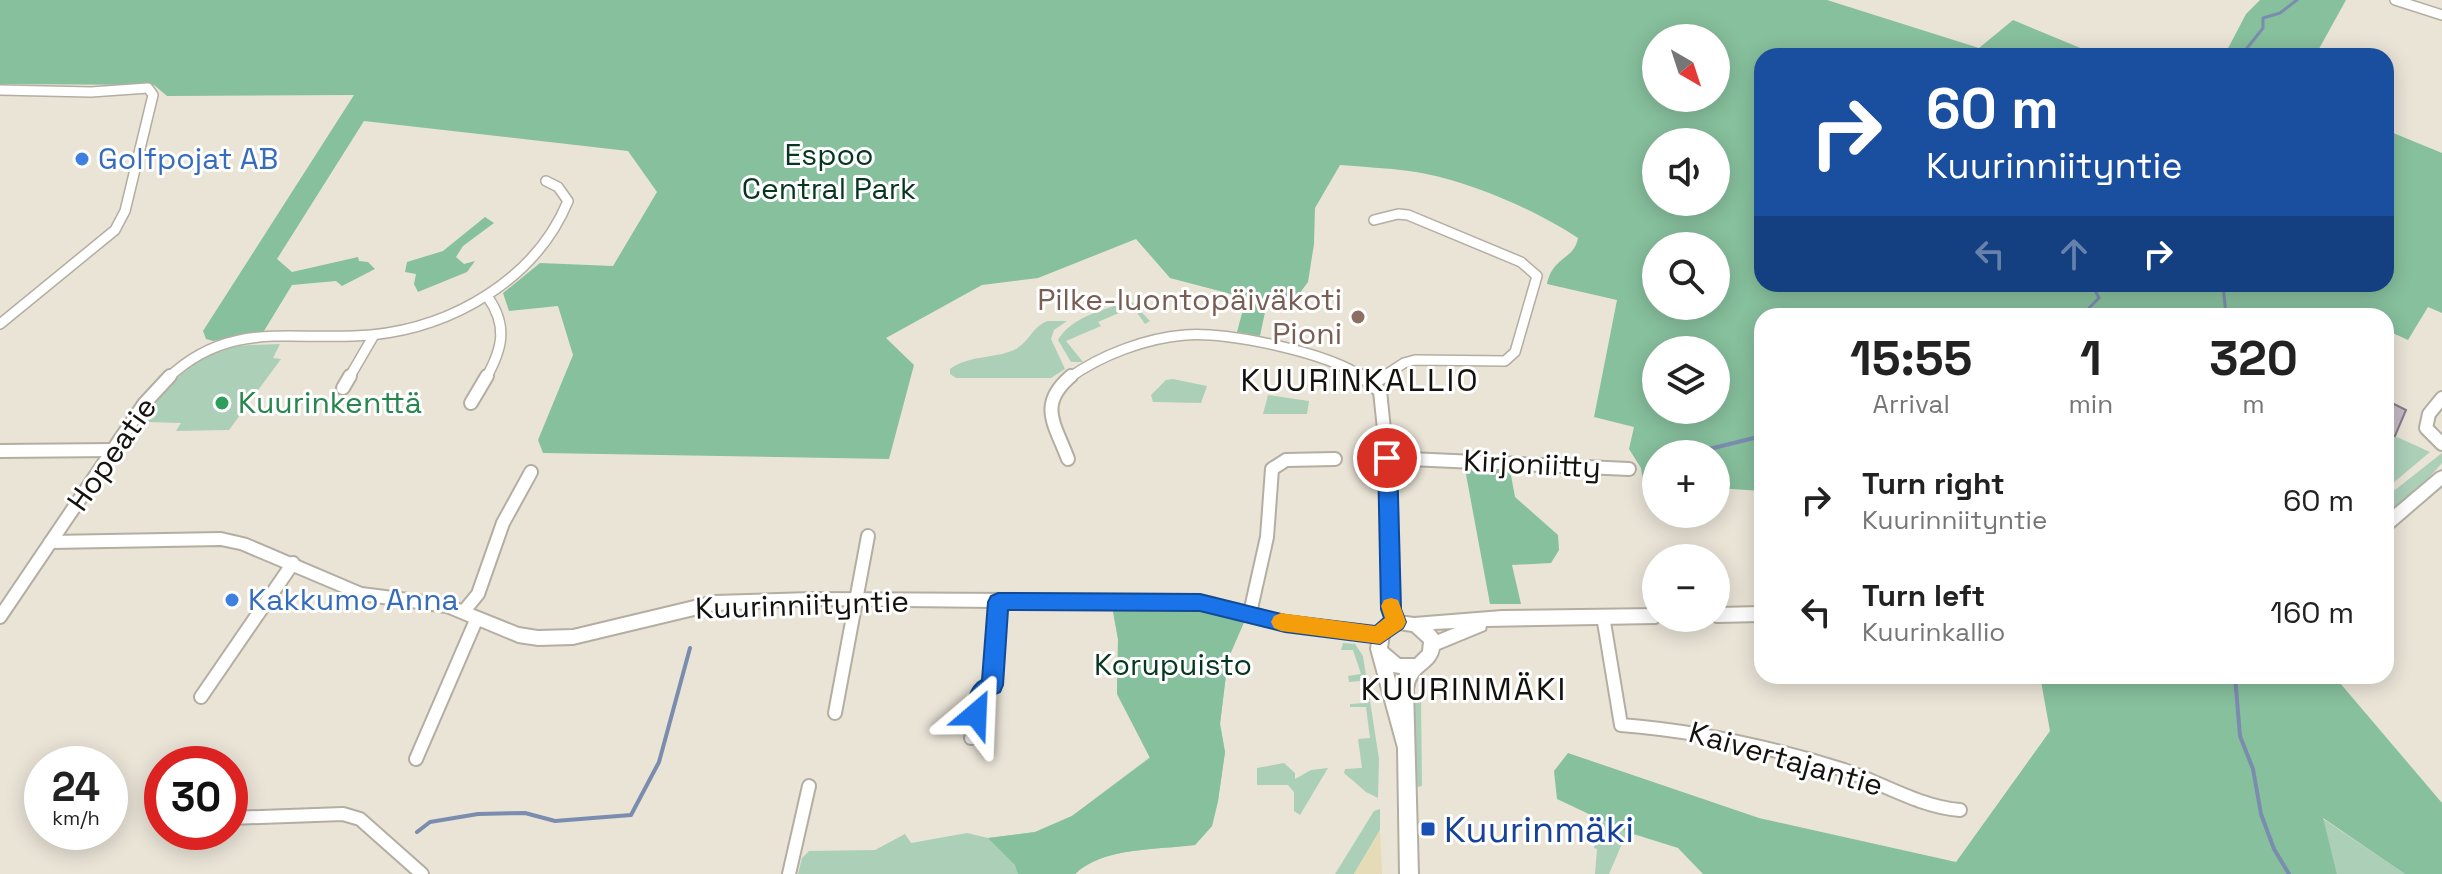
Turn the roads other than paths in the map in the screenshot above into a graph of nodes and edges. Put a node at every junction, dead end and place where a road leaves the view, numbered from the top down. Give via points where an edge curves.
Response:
1 (2395, 0) edge
2 (2442, 15) edge
3 (0, 90) edge
4 (546, 181) dead end
5 (1374, 220) dead end
6 (487, 296) junction
7 (0, 324) edge
8 (374, 335) junction
9 (1373, 383) junction
10 (343, 388) dead end
11 (2442, 398) edge
12 (471, 403) dead end
13 (2442, 444) edge
14 (114, 450) junction
15 (0, 451) edge
16 (1387, 458) junction
17 (1068, 459) dead end
18 (1335, 459) dead end
19 (1629, 469) dead end
20 (531, 472) dead end
21 (2442, 477) edge
22 (2394, 518) edge
23 (868, 536) dead end
24 (51, 542) junction
25 (293, 563) junction
26 (855, 600) junction
27 (998, 602) junction
28 (1250, 613) junction
29 (471, 614) junction
30 (1754, 614) edge
31 (1730, 615) edge
32 (1603, 616) junction
33 (1642, 616) edge
34 (0, 617) edge
35 (1502, 618) junction
36 (1396, 622) junction
37 (1416, 624) junction
38 (1380, 635) junction
39 (1432, 645) junction
40 (1381, 653) junction
41 (1413, 668) junction
42 (201, 697) dead end
43 (835, 713) dead end
44 (971, 738) dead end
45 (1404, 743) junction
46 (416, 759) dead end
47 (809, 786) dead end
48 (1960, 810) dead end
49 (248, 817) edge
50 (422, 874) edge
51 (789, 874) edge
52 (1409, 874) edge

1 - 2 street
3 - 7 street via 152,91 152,108 120,223
4 - 6 street, Hopeatie via 568,201 555,236
5 - 9 street via 1398,214 1420,219 1521,262 1537,276 1515,352 1507,360 1415,360
6 - 8 street, Hopeatie via 442,316
6 - 12 street via 500,311 503,341
8 - 10 street
8 - 14 street, Hopeatie via 227,341 164,379
9 - 16 street via 1382,399
9 - 17 street via 1322,355 1231,339 1169,335 1057,385 1050,404
11 - 13 street via 2426,428
14 - 15 street
14 - 24 street, Hopeatie
16 - 19 street, Kirjoniitty
16 - 36 street via 1391,609
18 - 28 street via 1286,460 1272,469 1267,537
20 - 29 street via 503,523
21 - 22 street
23 - 26 street
24 - 25 street, Kuurinniityntie via 221,539
24 - 34 street, Hopeatie
25 - 29 street, Kuurinniityntie via 361,594 428,602
25 - 42 street
26 - 27 street, Kuurinniityntie
26 - 29 street, Kuurinniityntie via 715,603 560,638 518,635
26 - 43 street
27 - 28 street, Kuurinniityntie via 1165,600
27 - 44 street via 992,685 982,690
28 - 38 street, Kuurinniityntie via 1285,623
29 - 46 street
30 - 31 street
32 - 33 street
32 - 35 street
32 - 48 street, Kaivertajantie via 1621,725 1720,736 1875,781 1941,810
35 - 37 street
35 - 39 street
36 - 37 street
36 - 38 street
37 - 39 street
38 - 40 street
39 - 41 street via 1426,661
40 - 41 street via 1392,664
40 - 45 street
41 - 45 street via 1405,689
45 - 52 street
47 - 51 street
49 - 50 street via 343,814 360,819

